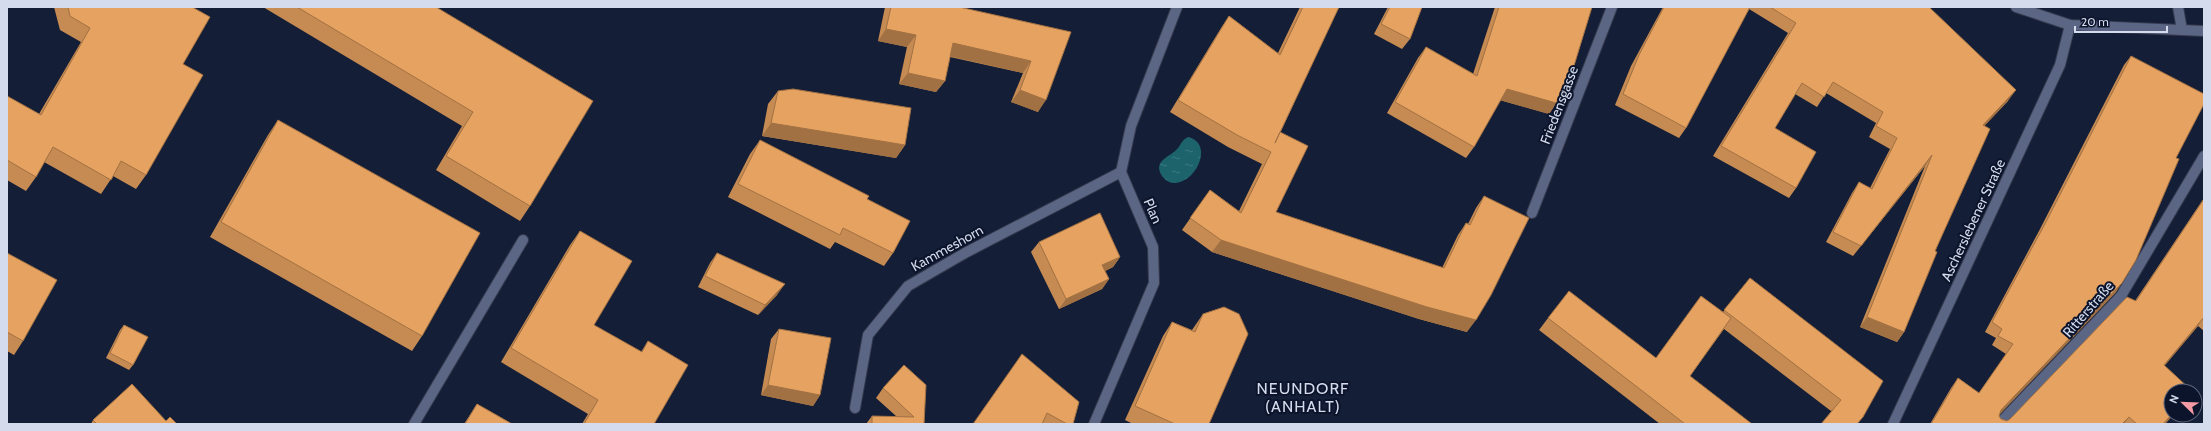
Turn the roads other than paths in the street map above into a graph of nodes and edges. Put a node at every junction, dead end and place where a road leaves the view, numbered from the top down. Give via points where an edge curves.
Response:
1 (1177, 7) edge
2 (1612, 7) edge
3 (2016, 7) edge
4 (2178, 7) edge
5 (2070, 25) junction
6 (2182, 30) junction
7 (2204, 31) edge
8 (2204, 156) edge
9 (1121, 172) junction
10 (1532, 213) dead end
11 (523, 240) dead end
12 (855, 408) dead end
13 (414, 424) edge
14 (1094, 424) edge
15 (1893, 424) edge
16 (1999, 424) edge

1 - 9 street via 1131,126
2 - 10 street, Friedensgasse
3 - 5 street
4 - 6 street
5 - 6 street
5 - 15 street, Ascherslebener Straße via 2060,66
6 - 7 street
8 - 16 street, Ritterstraße via 2121,296
9 - 12 street, Kammeshorn via 965,253 908,286 868,335
9 - 14 street, Plan via 1153,247 1154,283
11 - 13 street

